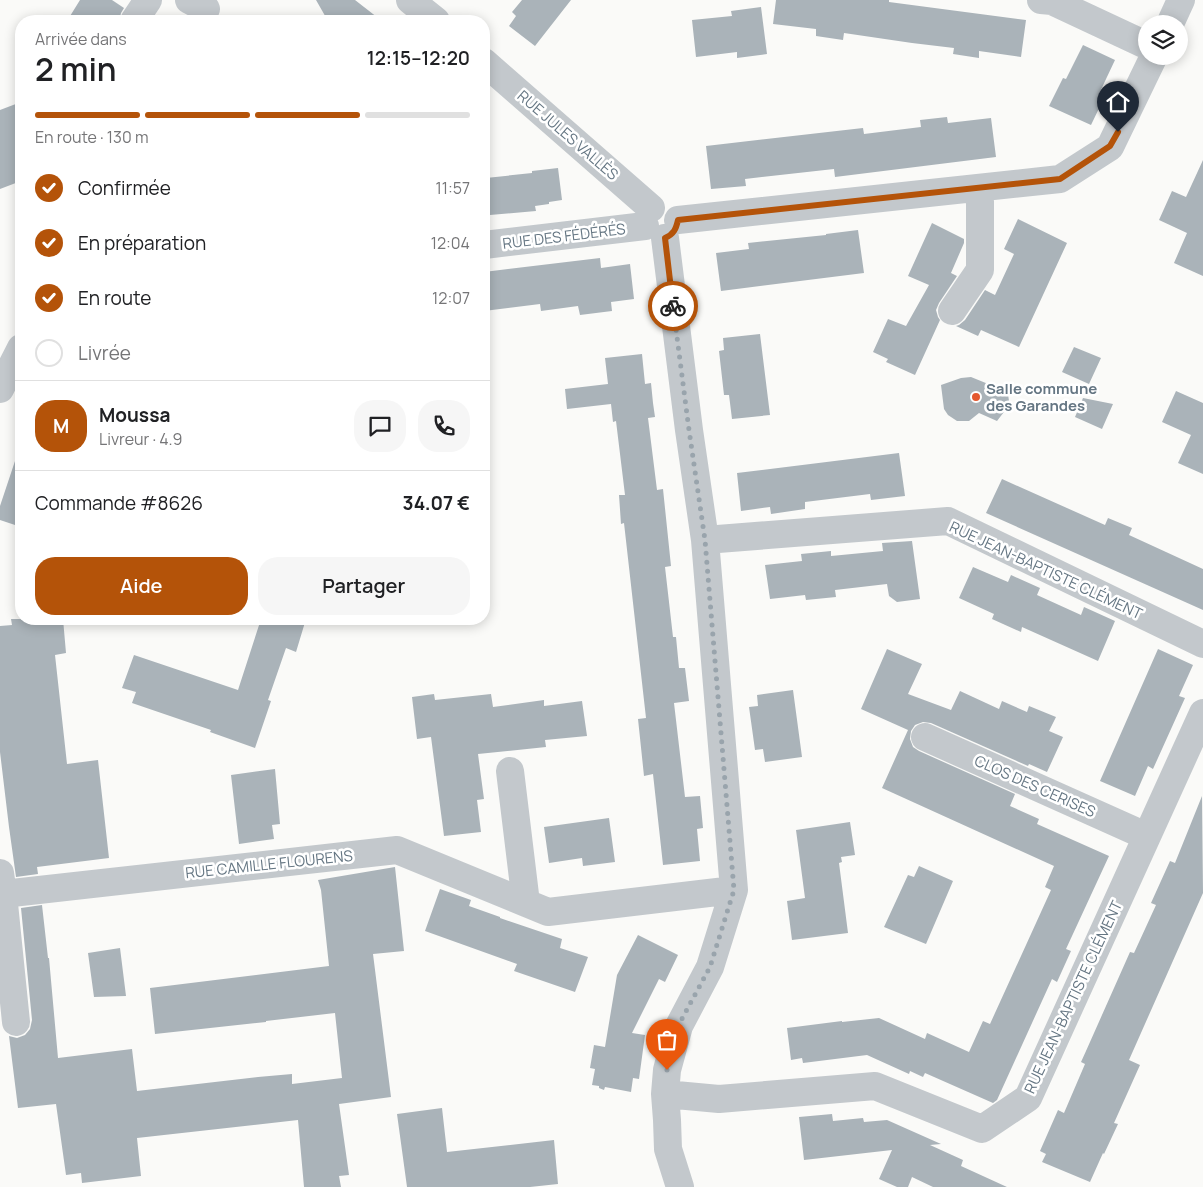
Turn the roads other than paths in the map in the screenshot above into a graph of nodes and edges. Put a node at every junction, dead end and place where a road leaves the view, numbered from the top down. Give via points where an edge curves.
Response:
1 (148, 0) edge
2 (410, 0) edge
3 (1041, 0) edge
4 (1181, 0) edge
5 (138, 15) edge
6 (429, 15) edge
7 (1174, 15) edge
8 (1138, 41) edge
9 (1150, 65) edge
10 (490, 67) edge
11 (980, 189) junction
12 (660, 223) junction
13 (490, 244) edge
14 (952, 310) dead end
15 (15, 360) edge
16 (0, 389) edge
17 (705, 540) junction
18 (1203, 644) edge
19 (1203, 713) edge
20 (925, 737) dead end
21 (510, 770) dead end
22 (1146, 836) junction
23 (1, 884) edge
24 (734, 890) junction
25 (526, 903) junction
26 (16, 1022) dead end
27 (665, 1094) junction
28 (680, 1187) edge

1 - 5 street
2 - 6 street
3 - 8 street via 1052,1
4 - 7 street
9 - 11 street, RUE DES FÉDÉRÉS via 1110,146 1060,179
10 - 12 street, RUE JULES VALLÈS
11 - 12 street, RUE DES FÉDÉRÉS
11 - 14 street via 980,270
12 - 13 street, RUE DES FÉDÉRÉS
12 - 17 street
15 - 16 street
17 - 18 street, RUE JEAN-BAPTISTE CLÉMENT via 948,521
17 - 24 street
19 - 22 street, RUE JEAN-BAPTISTE CLÉMENT
20 - 22 street, CLOS DES CERISES
21 - 25 street
22 - 27 street, RUE JEAN-BAPTISTE CLÉMENT via 1028,1098 982,1129 875,1086 719,1100
23 - 25 street, RUE CAMILLE FLOURENS via 397,850
23 - 26 street, RUE CAMILLE FLOURENS
24 - 25 street, RUE CAMILLE FLOURENS via 548,912
24 - 27 street via 710,967 678,1026 667,1070
27 - 28 street via 668,1149

